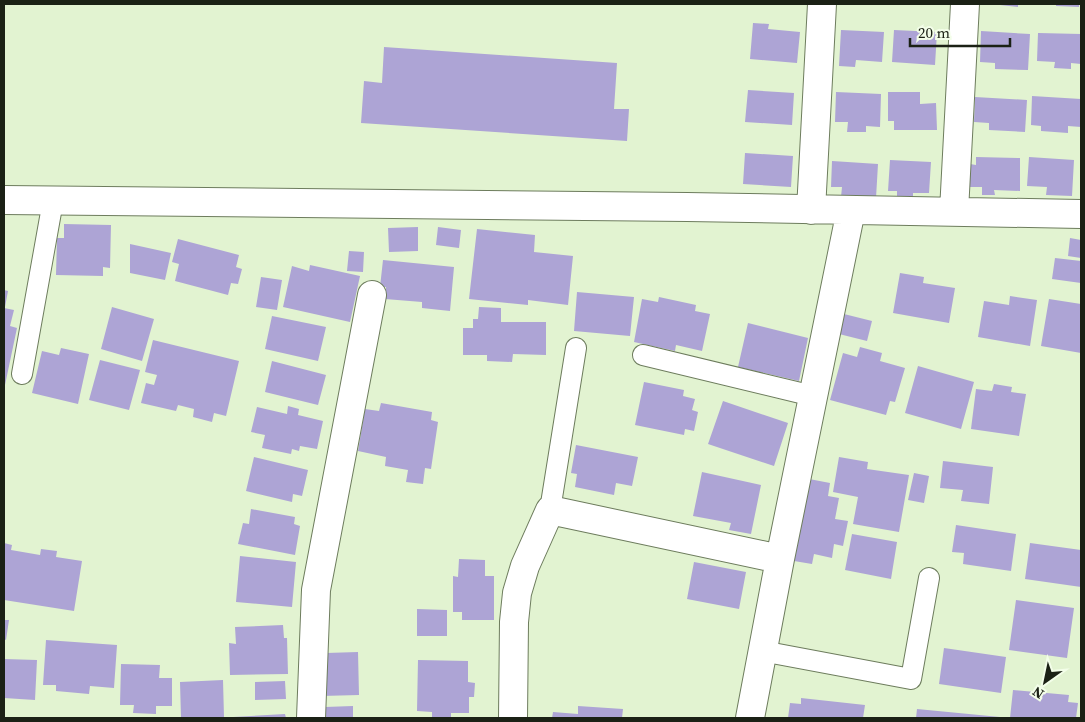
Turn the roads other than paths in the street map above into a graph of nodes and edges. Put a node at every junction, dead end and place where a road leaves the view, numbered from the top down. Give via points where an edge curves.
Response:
1 (822, 4) edge
2 (965, 4) edge
3 (4, 200) edge
4 (53, 201) junction
5 (811, 210) junction
6 (851, 210) junction
7 (954, 211) junction
8 (1081, 214) edge
9 (372, 295) dead end
10 (576, 348) dead end
11 (643, 355) dead end
12 (22, 374) dead end
13 (813, 396) junction
14 (550, 510) junction
15 (780, 559) junction
16 (930, 578) dead end
17 (762, 651) junction
18 (311, 718) edge
19 (513, 718) edge
20 (750, 718) edge

1 - 5 street
2 - 7 street
3 - 4 street
4 - 5 street
4 - 12 lane
5 - 6 street
6 - 7 street
6 - 13 street
7 - 8 street
9 - 18 street via 316,590
10 - 14 lane
11 - 13 lane
13 - 15 street
14 - 15 street
14 - 19 street via 524,566 517,592
15 - 17 street
16 - 17 lane via 910,679
17 - 20 street

